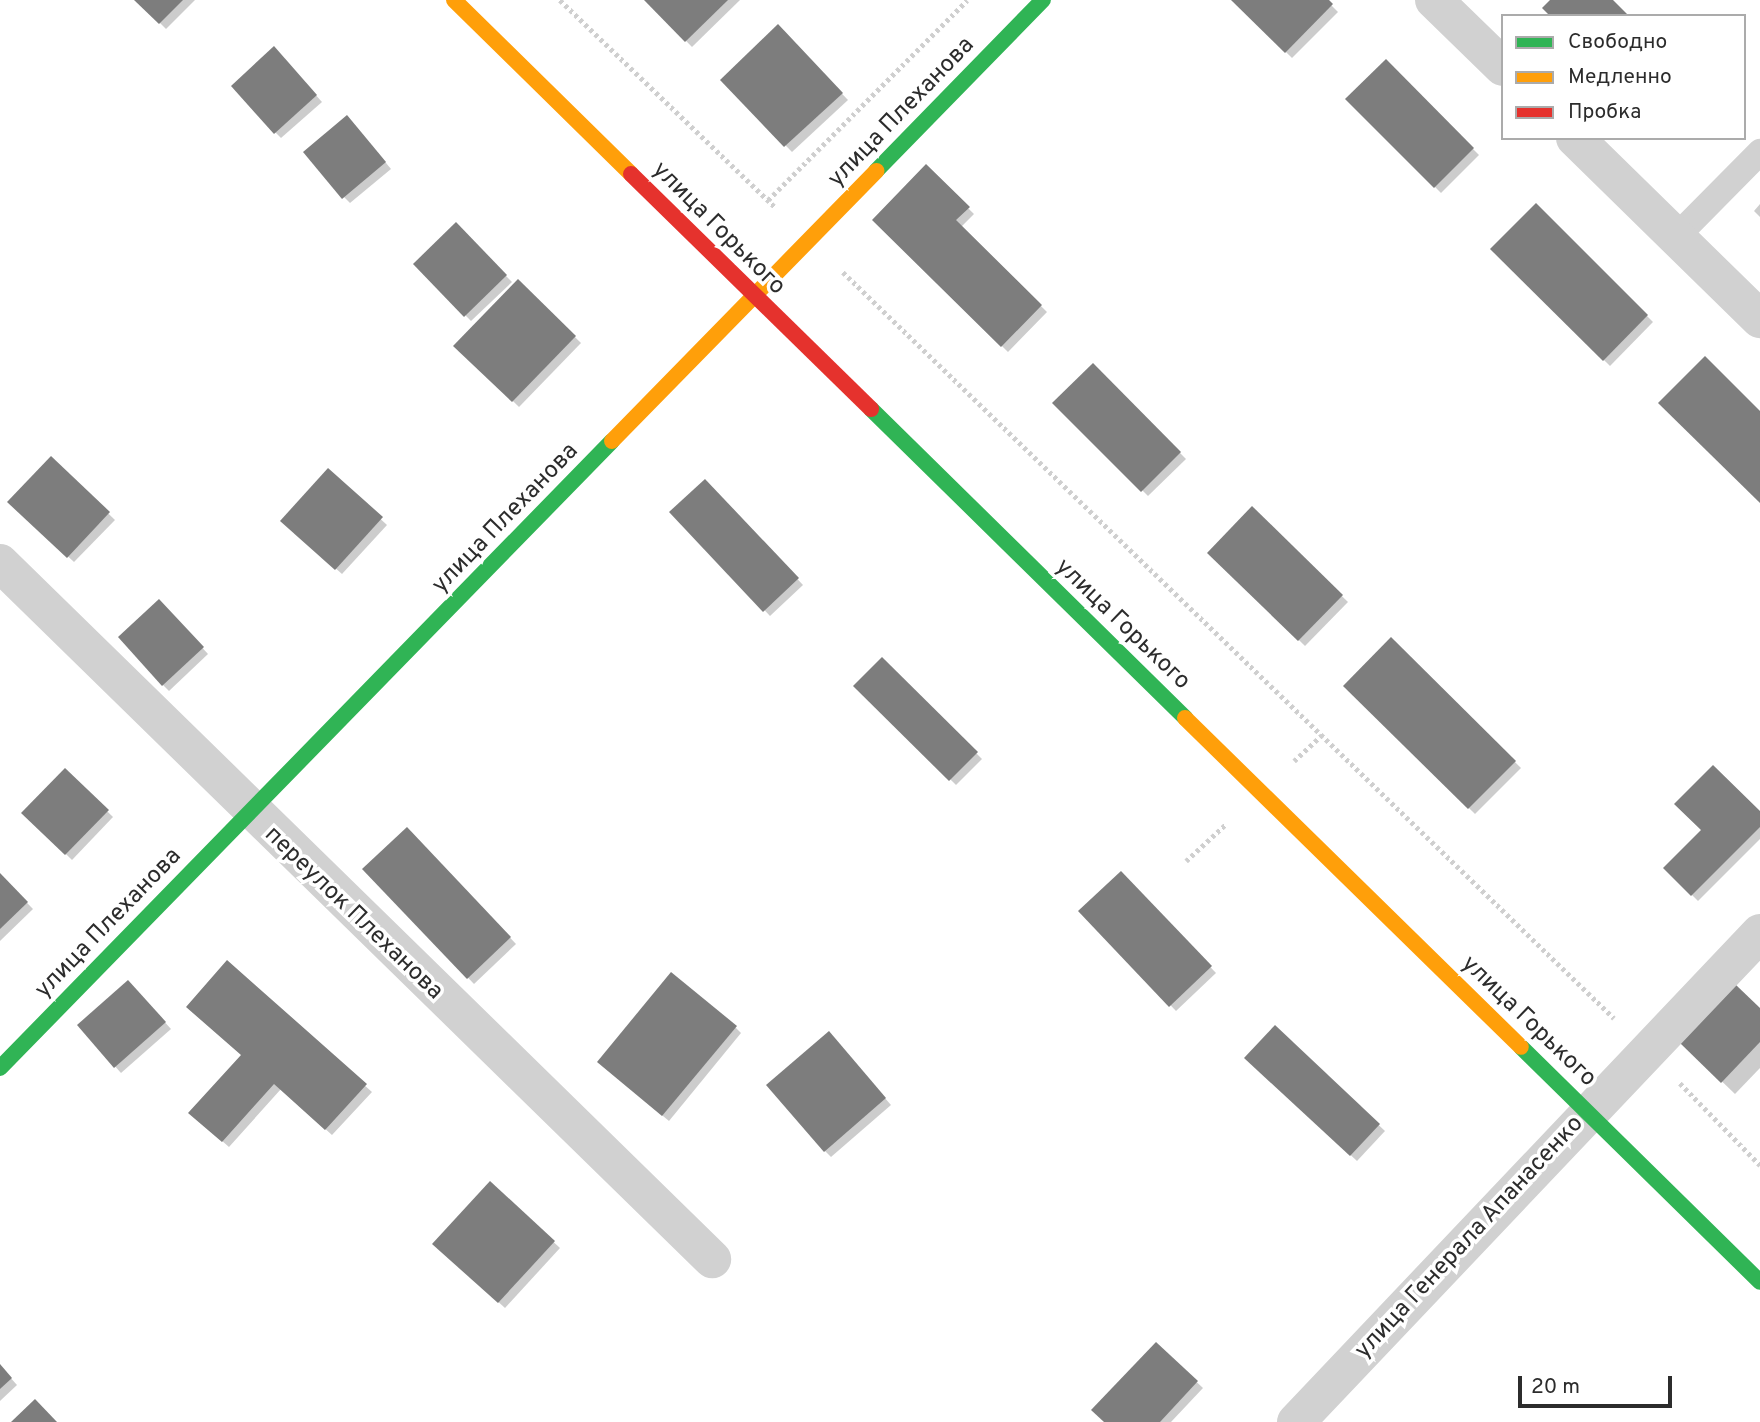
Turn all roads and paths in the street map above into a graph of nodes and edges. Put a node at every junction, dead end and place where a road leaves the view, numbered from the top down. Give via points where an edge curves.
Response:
1 (454, 0) edge
2 (560, 0) edge
3 (967, 0) edge
4 (1043, 0) edge
5 (1434, 0) edge
6 (1501, 65) edge
7 (1577, 140) edge
8 (1760, 152) edge
9 (768, 200) junction
10 (1676, 237) junction
11 (810, 240) junction
12 (754, 297) junction
13 (1760, 319) edge
14 (0, 563) edge
15 (249, 813) junction
16 (1760, 933) edge
17 (1648, 1051) junction
18 (0, 1068) edge
19 (1588, 1113) junction
20 (1760, 1165) edge
21 (712, 1259) dead end
22 (1760, 1282) edge
23 (1296, 1422) edge

1 - 12 street, улица Горького
2 - 9 path
3 - 9 path
4 - 11 street, улица Плеханова
5 - 6 street
7 - 10 street
8 - 10 lane
9 - 11 path
10 - 13 street
11 - 12 street, улица Плеханова
11 - 17 path
12 - 15 street, улица Плеханова
12 - 19 street, улица Горького
14 - 15 street, переулок Плеханова
15 - 18 street, улица Плеханова
15 - 21 street, переулок Плеханова
16 - 17 street, улица Генерала Апанасенко
17 - 19 street, улица Генерала Апанасенко
17 - 20 path
19 - 22 street, улица Горького
19 - 23 street, улица Генерала Апанасенко

